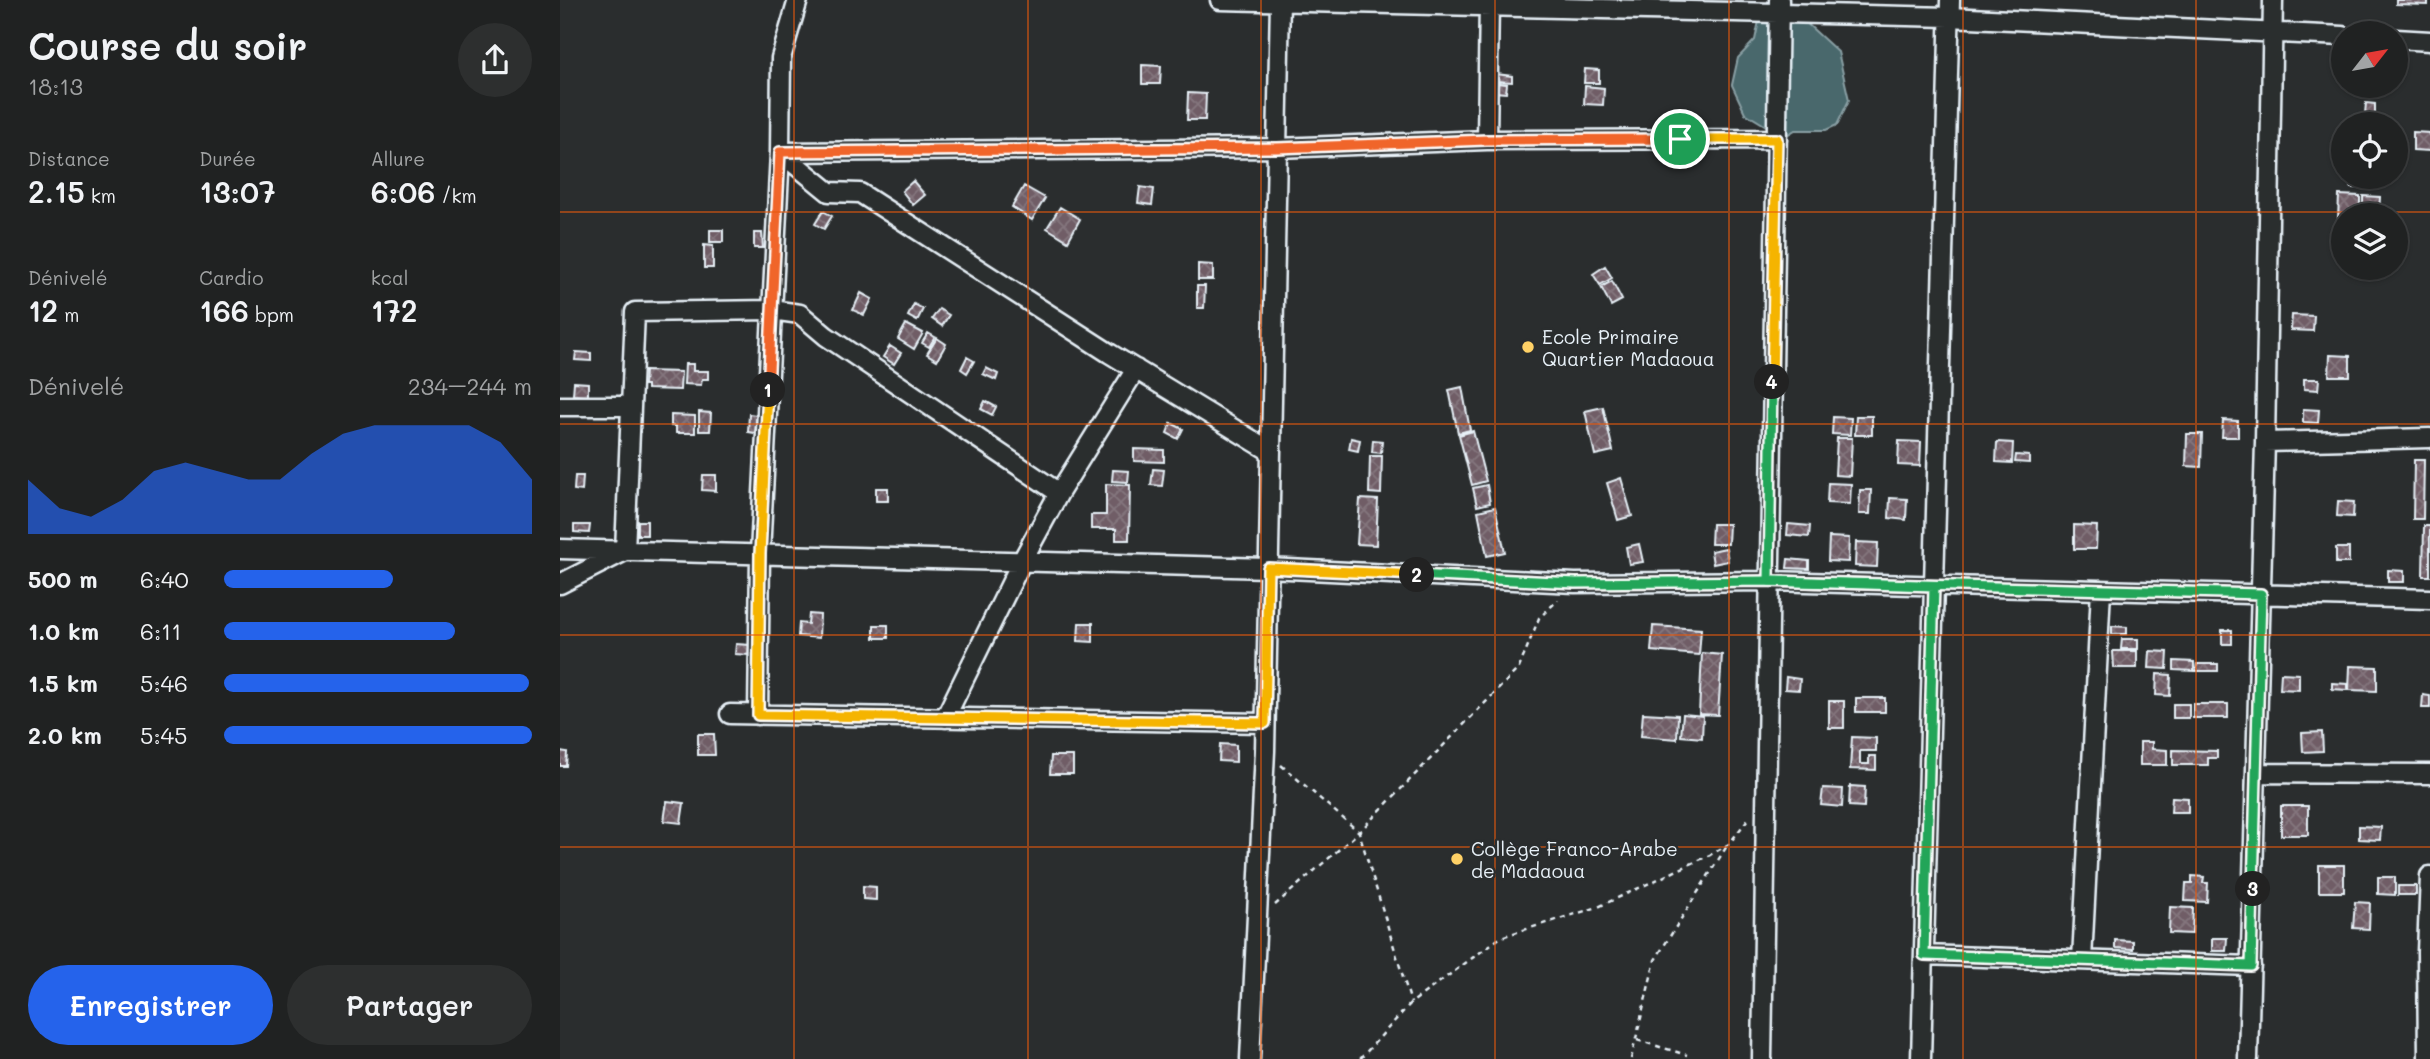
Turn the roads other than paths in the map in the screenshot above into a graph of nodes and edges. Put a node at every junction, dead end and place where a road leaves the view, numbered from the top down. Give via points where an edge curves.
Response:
1 (798, 0) edge
2 (1220, 0) edge
3 (2273, 0) edge
4 (1280, 1) edge
5 (1376, 2) edge
6 (1489, 3) edge
7 (1626, 5) edge
8 (1779, 7) edge
9 (1949, 9) edge
10 (2272, 32) junction
11 (2331, 35) edge
12 (2408, 39) edge
13 (2430, 40) edge
14 (1777, 139) junction
15 (1487, 140) junction
16 (1277, 148) junction
17 (780, 152) junction
18 (772, 310) junction
19 (1136, 369) junction
20 (560, 406) edge
21 (631, 406) junction
22 (2430, 438) edge
23 (2265, 442) junction
24 (1270, 451) junction
25 (1059, 493) junction
26 (560, 549) edge
27 (625, 551) junction
28 (760, 554) junction
29 (1022, 561) junction
30 (1268, 568) junction
31 (1769, 581) junction
32 (560, 584) edge
33 (1934, 586) junction
34 (2101, 590) junction
35 (2261, 594) junction
36 (2430, 599) edge
37 (730, 714) dead end
38 (758, 715) junction
39 (945, 718) junction
40 (1265, 723) junction
41 (2256, 773) junction
42 (2430, 774) edge
43 (2430, 876) edge
44 (2429, 952) edge
45 (1924, 955) junction
46 (2082, 960) junction
47 (2251, 966) junction
48 (1250, 1059) edge
49 (1762, 1059) edge
50 (1921, 1059) edge
51 (2248, 1059) edge
52 (2428, 1059) edge

1 - 17 street via 781,58
2 - 4 street
3 - 10 street
4 - 5 street
4 - 16 street
5 - 6 street
6 - 7 street
6 - 15 street
7 - 8 street
8 - 9 street
8 - 14 street
9 - 10 street
9 - 33 street
10 - 11 street
10 - 23 street
12 - 13 street
14 - 15 street
14 - 31 street
15 - 16 street
16 - 17 street
16 - 24 street
17 - 18 street
17 - 19 street via 829,192 860,193
18 - 21 street via 635,312
18 - 25 street via 800,314
18 - 28 street
19 - 24 street
19 - 25 street
20 - 21 street
21 - 27 street
22 - 23 street
23 - 35 street
24 - 30 street
25 - 29 street
26 - 27 street
27 - 28 street
27 - 32 street
28 - 29 street
28 - 38 street
29 - 30 street
29 - 39 street
30 - 31 street via 1575,583
30 - 40 street
31 - 33 street
31 - 49 street
33 - 34 street
33 - 45 street
34 - 35 street
34 - 46 street
35 - 36 street
35 - 41 street
37 - 38 street
38 - 39 street
39 - 40 street
40 - 48 street
41 - 42 street
41 - 47 street
43 - 44 street
44 - 52 street
45 - 46 street
45 - 50 street
46 - 47 street
47 - 51 street

